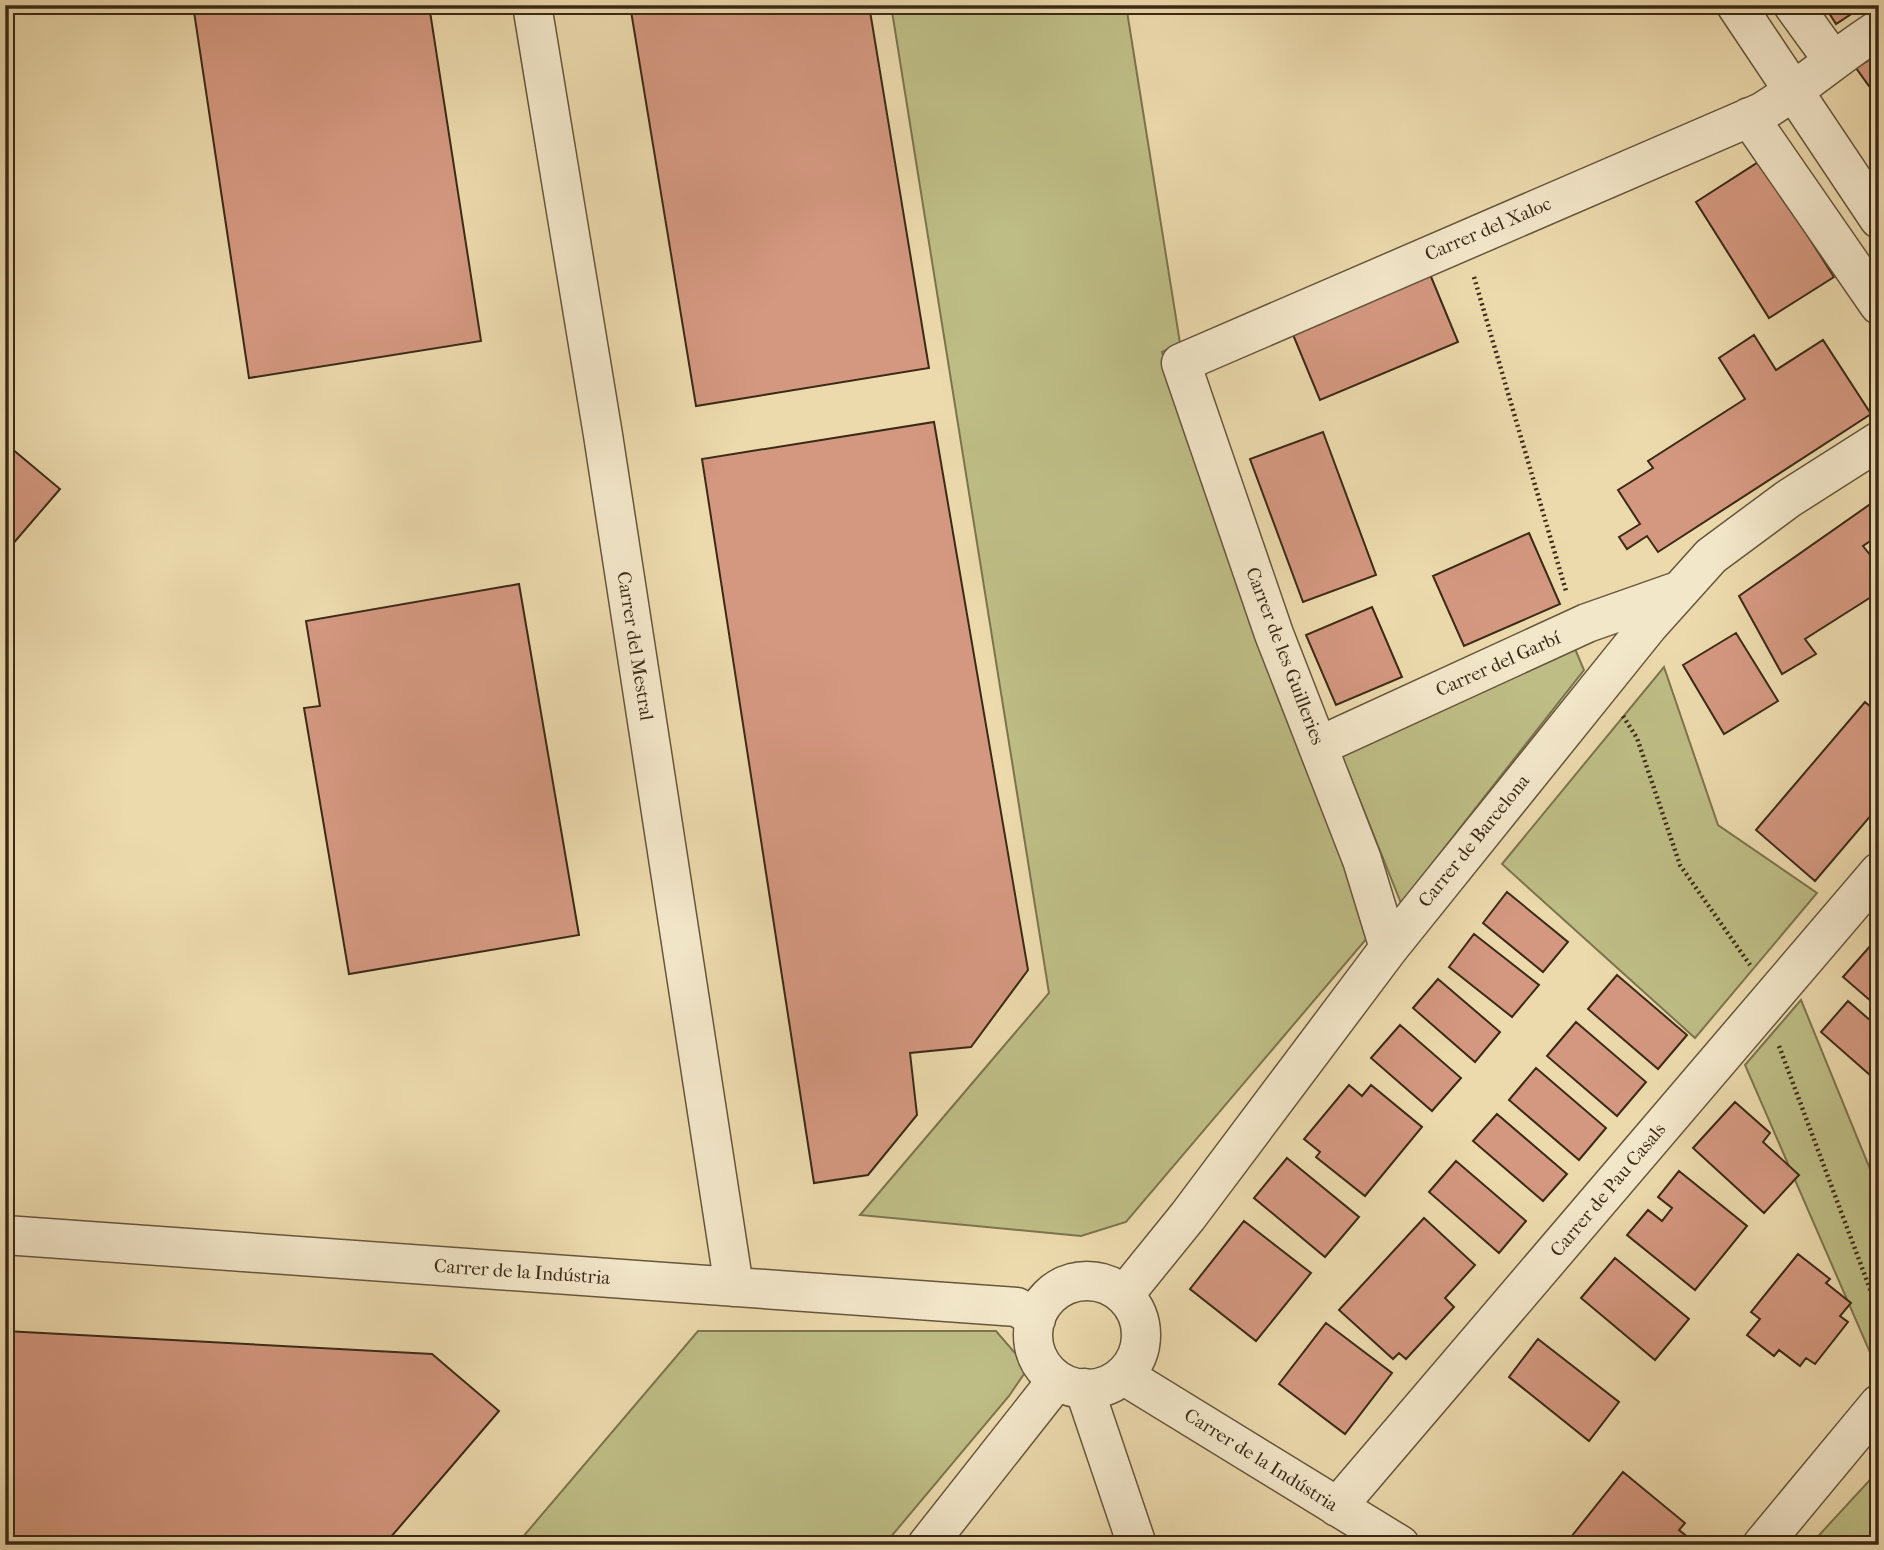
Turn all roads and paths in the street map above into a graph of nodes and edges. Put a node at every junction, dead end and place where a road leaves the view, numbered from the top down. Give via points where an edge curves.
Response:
1 (532, 5) edge
2 (1736, 5) edge
3 (1793, 5) edge
4 (1879, 29) edge
5 (1832, 59) junction
6 (1794, 92) junction
7 (1749, 117) junction
8 (1879, 219) edge
9 (1463, 239) junction
10 (1879, 305) edge
11 (1181, 363) joint
12 (1879, 441) edge
13 (1680, 591) junction
14 (1577, 628) junction
15 (1601, 683) junction
16 (1319, 746) junction
17 (1879, 872) edge
18 (1390, 948) junction
19 (1772, 997) junction
20 (5, 1235) edge
21 (734, 1287) junction
22 (1124, 1295) junction
23 (1879, 1313) edge
24 (1036, 1319) junction
25 (1123, 1375) junction
26 (1071, 1384) junction
27 (1879, 1404) edge
28 (1337, 1507) junction
29 (927, 1545) edge
30 (1137, 1545) edge
31 (1400, 1545) edge
32 (1762, 1545) edge

1 - 21 street, Carrer del Mestral
2 - 6 street
3 - 5 street
4 - 5 street, Carrer del Xaloc
5 - 6 street, Carrer del Xaloc
6 - 7 street, Carrer del Xaloc
6 - 8 street
7 - 9 street, Carrer del Xaloc
7 - 10 street
9 - 11 street, Carrer del Xaloc
9 - 14 path
11 - 16 street, Carrer de les Guilleries via 1274,634
12 - 13 street, Carrer de Barcelona via 1788,499 1712,556
13 - 14 street, Carrer del Garbí
13 - 15 street, Carrer de Barcelona
14 - 16 street, Carrer del Garbí
15 - 18 street, Carrer de Barcelona
15 - 19 path via 1637,738 1680,865
16 - 18 street, Carrer de les Guilleries
17 - 19 street, Carrer de Pau Casals
18 - 22 street, Carrer de Barcelona
19 - 23 path via 1773,1028
19 - 28 street, Carrer de Pau Casals
20 - 21 street, Carrer de la Indústria
21 - 24 street, Carrer de la Indústria via 1017,1307
22 - 24 street via 1103,1283 1068,1285 1048,1298
22 - 25 street via 1141,1330 1135,1359
24 - 26 street via 1033,1333 1039,1359
25 - 26 street via 1098,1388
25 - 28 street, Carrer de la Indústria
26 - 29 street
26 - 30 street
27 - 32 street
28 - 31 street, Carrer de la Indústria

